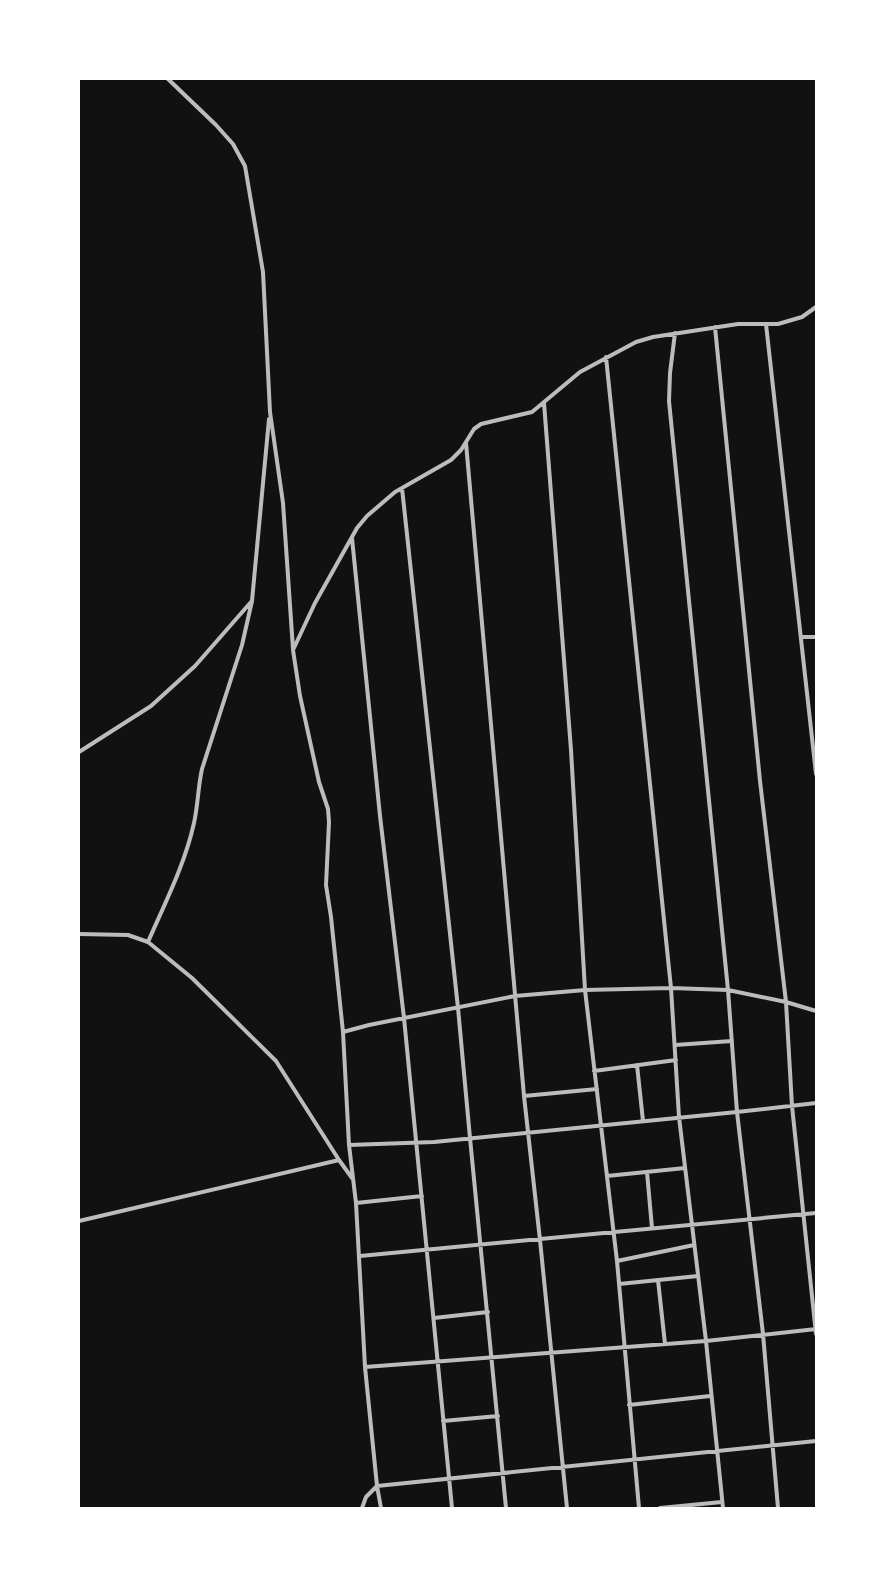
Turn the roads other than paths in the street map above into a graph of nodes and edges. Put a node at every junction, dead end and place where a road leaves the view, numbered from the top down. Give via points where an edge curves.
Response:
1 (168, 79) edge
2 (816, 307) edge
3 (766, 324) junction
4 (715, 327) junction
5 (674, 333) junction
6 (606, 357) junction
7 (544, 403) junction
8 (270, 412) junction
9 (466, 443) junction
10 (402, 488) junction
11 (351, 537) junction
12 (252, 601) junction
13 (801, 637) junction
14 (816, 637) edge
15 (293, 650) junction
16 (79, 752) edge
17 (816, 774) edge
18 (79, 934) edge
19 (148, 942) junction
20 (671, 988) junction
21 (585, 990) junction
22 (728, 990) junction
23 (515, 996) junction
24 (786, 1002) junction
25 (458, 1008) junction
26 (816, 1011) edge
27 (404, 1018) junction
28 (343, 1032) junction
29 (732, 1041) junction
30 (675, 1046) junction
31 (676, 1060) junction
32 (637, 1065) junction
33 (594, 1071) junction
34 (597, 1089) junction
35 (524, 1096) junction
36 (816, 1103) edge
37 (792, 1106) junction
38 (737, 1112) junction
39 (679, 1117) junction
40 (643, 1121) junction
41 (602, 1125) junction
42 (528, 1132) junction
43 (470, 1138) junction
44 (416, 1143) junction
45 (349, 1145) junction
46 (339, 1160) junction
47 (685, 1168) junction
48 (647, 1172) junction
49 (607, 1176) junction
50 (354, 1180) junction
51 (422, 1196) junction
52 (356, 1203) junction
53 (816, 1213) edge
54 (804, 1215) junction
55 (750, 1219) junction
56 (79, 1221) edge
57 (691, 1225) junction
58 (652, 1228) junction
59 (614, 1232) junction
60 (540, 1240) junction
61 (481, 1245) junction
62 (694, 1245) junction
63 (427, 1250) junction
64 (360, 1256) junction
65 (617, 1261) junction
66 (698, 1276) junction
67 (658, 1280) junction
68 (619, 1284) junction
69 (488, 1312) junction
70 (434, 1318) junction
71 (816, 1329) edge
72 (763, 1334) junction
73 (816, 1334) edge
74 (706, 1341) junction
75 (665, 1344) junction
76 (625, 1347) junction
77 (552, 1352) junction
78 (492, 1357) junction
79 (437, 1362) junction
80 (366, 1367) junction
81 (710, 1396) junction
82 (629, 1405) junction
83 (498, 1416) junction
84 (443, 1421) junction
85 (816, 1441) edge
86 (772, 1446) junction
87 (717, 1451) junction
88 (635, 1459) junction
89 (563, 1467) junction
90 (502, 1473) junction
91 (448, 1478) junction
92 (377, 1486) junction
93 (722, 1502) junction
94 (362, 1508) edge
95 (381, 1508) edge
96 (452, 1508) edge
97 (506, 1508) edge
98 (566, 1508) edge
99 (639, 1508) edge
100 (660, 1508) edge
101 (723, 1508) edge
102 (778, 1508) edge

1 - 8 street via 233,144 245,166 263,272
2 - 3 street via 802,317
3 - 4 street
3 - 13 street
4 - 5 street
4 - 24 street via 760,781
5 - 6 street via 636,342
5 - 22 street via 669,401
6 - 7 street via 580,372
6 - 20 street
7 - 9 street via 532,412 481,424
7 - 21 street via 571,750
8 - 12 street
8 - 15 street via 283,503
9 - 10 street via 451,460
9 - 23 street
10 - 11 street via 367,516
10 - 25 street
11 - 15 street
11 - 27 street
12 - 16 street via 195,666 151,706
12 - 19 street via 242,646 202,769 188,846
13 - 14 street
13 - 17 street
15 - 28 street via 300,696 328,810 326,885
18 - 19 street via 128,935
19 - 46 street via 192,978 276,1061
20 - 21 street
20 - 22 street
20 - 30 street
21 - 23 street
21 - 33 street
22 - 24 street
22 - 29 street
23 - 25 street
23 - 35 street
24 - 26 street
24 - 37 street
25 - 27 street
25 - 43 street
27 - 28 street
27 - 44 street
28 - 45 street
29 - 30 street
29 - 38 street
30 - 31 street
31 - 32 street
31 - 39 street
32 - 33 street
32 - 40 street
33 - 34 street
34 - 35 street
34 - 41 street
35 - 42 street
36 - 37 street
37 - 38 street
37 - 54 street
38 - 39 street
38 - 55 street
39 - 40 street
39 - 47 street
40 - 41 street
41 - 42 street
41 - 49 street
42 - 43 street
42 - 60 street
43 - 44 street
43 - 61 street
44 - 45 street
44 - 51 street
45 - 50 street
46 - 50 street
46 - 56 street
47 - 48 street
47 - 57 street
48 - 49 street
48 - 58 street
49 - 59 street
50 - 52 street
51 - 52 street
51 - 63 street
52 - 64 street
53 - 54 street
54 - 55 street
54 - 71 street
55 - 57 street
55 - 72 street
57 - 58 street
57 - 62 street
58 - 59 street
59 - 60 street
59 - 65 street
60 - 61 street
60 - 77 street
61 - 63 street
61 - 69 street
62 - 65 street
62 - 66 street
63 - 64 street
63 - 70 street
64 - 80 street
65 - 68 street
66 - 67 street
66 - 74 street
67 - 68 street
67 - 75 street
68 - 76 street
69 - 70 street
69 - 78 street
70 - 79 street
71 - 72 street
71 - 73 street
72 - 74 street
72 - 86 street
74 - 75 street
74 - 81 street
75 - 76 street
76 - 77 street
76 - 82 street
77 - 78 street
77 - 89 street
78 - 79 street
78 - 83 street
79 - 80 street
79 - 84 street
80 - 92 street
81 - 82 street
81 - 87 street
82 - 88 street
83 - 84 street
83 - 90 street
84 - 91 street
85 - 86 street
86 - 87 street
86 - 102 street
87 - 88 street
87 - 93 street
88 - 89 street
88 - 99 street
89 - 90 street
89 - 98 street
90 - 91 street
90 - 97 street
91 - 92 street
91 - 96 street
92 - 94 street via 366,1497
92 - 95 street
93 - 100 street
93 - 101 street

